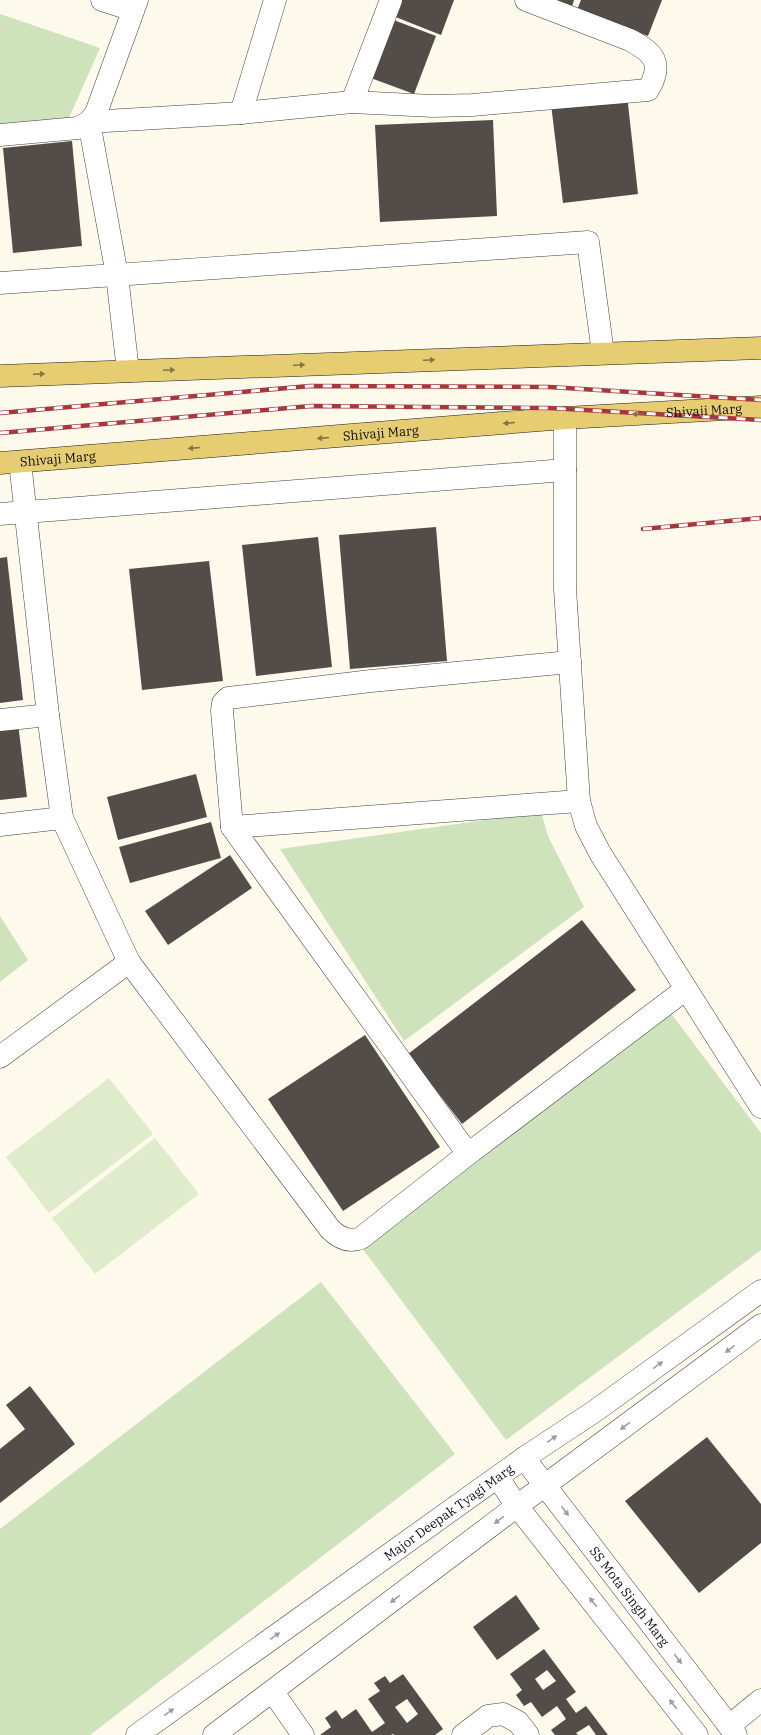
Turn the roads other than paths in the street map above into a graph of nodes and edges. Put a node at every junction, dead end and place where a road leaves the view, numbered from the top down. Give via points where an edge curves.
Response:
1 (102, 0) edge
2 (275, 0) edge
3 (391, 0) edge
4 (526, 0) edge
5 (135, 5) edge
6 (352, 102) junction
7 (241, 113) junction
8 (89, 122) junction
9 (0, 135) edge
10 (117, 275) junction
11 (0, 283) edge
12 (761, 348) edge
13 (604, 353) junction
14 (128, 371) junction
15 (0, 376) edge
16 (761, 407) edge
17 (565, 418) junction
18 (10, 463) edge
19 (564, 470) junction
20 (26, 512) junction
21 (0, 514) edge
22 (570, 662) junction
23 (48, 715) junction
24 (0, 720) edge
25 (579, 802) junction
26 (62, 818) junction
27 (0, 825) edge
28 (232, 827) junction
29 (129, 962) junction
30 (686, 989) junction
31 (0, 1056) edge
32 (761, 1107) edge
33 (468, 1154) junction
34 (761, 1291) edge
35 (761, 1325) edge
36 (524, 1458) junction
37 (498, 1478) junction
38 (545, 1486) junction
39 (517, 1506) junction
40 (273, 1692) junction
41 (761, 1700) edge
42 (733, 1730) edge
43 (138, 1735) edge
44 (214, 1735) edge
45 (303, 1735) edge
46 (463, 1735) edge
47 (528, 1735) edge
48 (697, 1735) edge

1 - 5 street
2 - 7 street
3 - 6 street
4 - 6 street via 646,48 653,57 655,67 654,80 648,90 472,105
5 - 8 street via 96,113
6 - 7 street
7 - 8 street
8 - 9 street via 78,128
8 - 10 street
10 - 11 street
10 - 13 street via 588,242
10 - 14 street
12 - 13 main road
14 -> 13 main road
15 -> 14 main road
16 -> 17 main road, Shivaji Marg
17 -> 18 main road, Shivaji Marg
17 - 19 street
18 - 20 street
19 - 20 street
19 - 22 street via 565,589
20 - 21 street
20 - 23 street
22 - 25 street
22 - 28 street via 228,698 223,703 222,711
23 - 24 street
23 - 26 street
25 - 28 street
25 - 30 street via 586,826 600,853
26 - 27 street
26 - 29 street
28 - 33 street
29 - 31 street
29 - 33 street via 336,1235 345,1240 355,1241 362,1238
30 - 32 street
30 - 33 street
36 -> 34 street, Major Deepak Tyagi Marg via 595,1411
35 -> 38 street
36 - 37 street, Major Deepak Tyagi Marg
36 - 38 street, SS Mota Singh Marg
37 - 39 street
43 -> 37 street, Major Deepak Tyagi Marg
38 - 39 street
38 -> 42 street, SS Mota Singh Marg
39 -> 40 street
48 -> 39 street
40 - 44 street
40 - 45 street
41 - 42 street
46 - 47 street via 488,1716 503,1714 518,1722

